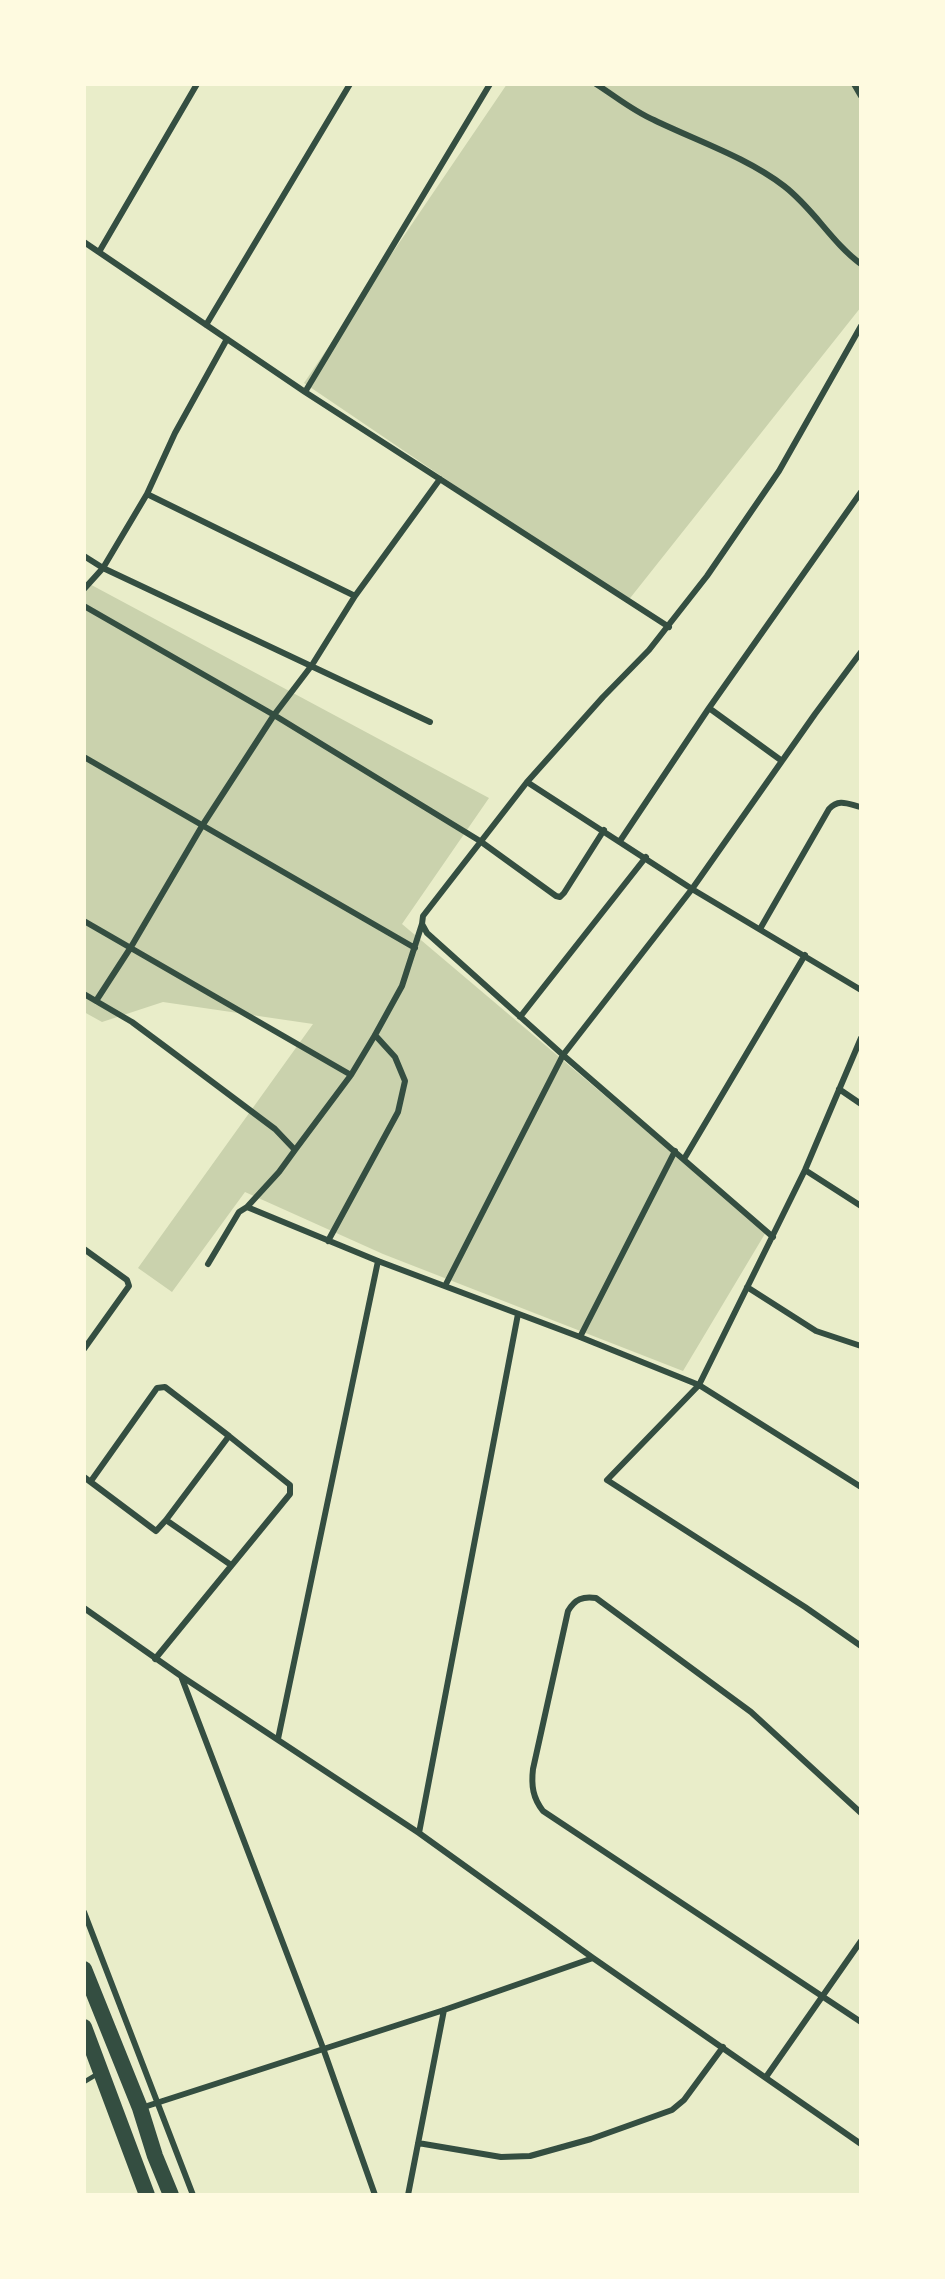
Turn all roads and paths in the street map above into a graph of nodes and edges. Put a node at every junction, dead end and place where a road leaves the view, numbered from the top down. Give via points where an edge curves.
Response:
1 (197, 84) edge
2 (350, 84) edge
3 (490, 84) edge
4 (596, 84) edge
5 (854, 84) edge
6 (861, 96) edge
7 (84, 242) edge
8 (99, 252) junction
9 (861, 264) edge
10 (206, 325) junction
11 (861, 326) edge
12 (227, 339) junction
13 (305, 392) junction
14 (440, 479) junction
15 (861, 492) edge
16 (147, 494) junction
17 (84, 556) edge
18 (103, 568) junction
19 (84, 589) edge
20 (355, 596) junction
21 (84, 606) edge
22 (669, 627) junction
23 (861, 652) edge
24 (312, 665) junction
25 (709, 708) junction
26 (274, 715) junction
27 (430, 722) dead end
28 (84, 757) edge
29 (782, 761) junction
30 (527, 782) junction
31 (861, 807) edge
32 (202, 826) junction
33 (604, 830) junction
34 (480, 841) junction
35 (620, 841) junction
36 (646, 857) junction
37 (692, 889) junction
38 (84, 921) edge
39 (422, 924) junction
40 (760, 929) junction
41 (131, 947) junction
42 (415, 948) junction
43 (805, 955) junction
44 (861, 990) edge
45 (84, 994) edge
46 (96, 1001) junction
47 (520, 1017) junction
48 (375, 1035) junction
49 (861, 1038) edge
50 (563, 1055) junction
51 (351, 1075) junction
52 (839, 1089) junction
53 (861, 1104) edge
54 (295, 1150) junction
55 (675, 1151) junction
56 (684, 1159) junction
57 (805, 1170) junction
58 (861, 1206) edge
59 (247, 1207) junction
60 (773, 1237) junction
61 (328, 1241) junction
62 (84, 1249) edge
63 (378, 1261) junction
64 (208, 1264) dead end
65 (445, 1286) junction
66 (747, 1287) junction
67 (518, 1314) junction
68 (580, 1337) junction
69 (861, 1346) edge
70 (84, 1348) edge
71 (699, 1385) junction
72 (229, 1436) junction
73 (87, 1479) edge
74 (861, 1487) edge
75 (166, 1520) junction
76 (231, 1565) junction
77 (84, 1608) edge
78 (861, 1646) edge
79 (155, 1659) junction
80 (181, 1676) junction
81 (278, 1738) junction
82 (861, 1813) edge
83 (419, 1833) junction
84 (84, 1912) edge
85 (861, 1941) edge
86 (593, 1958) junction
87 (84, 1969) edge
88 (824, 1997) junction
89 (444, 2010) junction
90 (861, 2022) edge
91 (84, 2027) edge
92 (723, 2047) junction
93 (323, 2048) junction
94 (101, 2071) junction
95 (766, 2077) junction
96 (84, 2082) edge
97 (158, 2103) junction
98 (140, 2109) junction
99 (418, 2143) junction
100 (861, 2144) edge
101 (147, 2195) edge
102 (171, 2195) edge
103 (193, 2195) edge
104 (375, 2195) edge
105 (408, 2195) edge

1 - 8 street
2 - 10 street
3 - 13 street
4 - 9 street via 652,119 785,186
5 - 6 street
7 - 8 street
8 - 10 street
10 - 12 street
11 - 22 street via 779,471
12 - 13 street
12 - 16 street via 175,433
13 - 14 street
14 - 20 street
14 - 22 street
15 - 25 street
16 - 18 street
16 - 20 street
17 - 18 street
18 - 19 street
18 - 24 street
20 - 24 street
21 - 26 street
22 - 30 street
23 - 29 street
24 - 26 street
24 - 27 street
25 - 29 street
25 - 35 street
26 - 32 street
26 - 34 street
28 - 32 street
29 - 37 street
30 - 33 street
30 - 34 street
31 - 40 street via 842,801 829,809
32 - 41 street
32 - 42 street
33 - 34 street via 560,897
33 - 35 street
34 - 39 street via 423,916
35 - 36 street
36 - 37 street
36 - 47 street
37 - 40 street
37 - 50 street
38 - 41 street
39 - 42 street
39 - 47 street via 427,933
40 - 43 street
41 - 46 street
41 - 51 street
42 - 48 street via 402,986
43 - 44 street
43 - 56 street
45 - 46 street
46 - 54 street via 168,1048 275,1129
47 - 50 street
48 - 51 street
48 - 61 street via 395,1057 405,1081 398,1112
49 - 52 street
50 - 55 street
50 - 65 street
51 - 54 street
52 - 53 street
52 - 57 street
54 - 59 street
55 - 56 street
55 - 68 street
56 - 60 street
57 - 58 street
57 - 60 street
59 - 61 street
59 - 64 street via 239,1212
60 - 66 street
61 - 63 street
62 - 70 street via 129,1284
63 - 65 street
63 - 81 street
65 - 67 street
66 - 69 street via 816,1331
66 - 71 street
67 - 68 street
67 - 83 street
68 - 71 street
71 - 74 street
71 - 78 street via 607,1480
72 - 73 street via 165,1387 157,1388
72 - 75 street
72 - 76 street via 291,1488 288,1498
73 - 75 street via 154,1530
75 - 76 street
76 - 79 street
77 - 79 street
79 - 80 street
80 - 81 street
80 - 93 street
81 - 83 street
82 - 88 street via 751,1712 596,1598 580,1598 568,1611 533,1769 532,1789 537,1803 543,1811
83 - 86 street
84 - 97 street
85 - 88 street
86 - 89 street
86 - 92 street
87 - 98 highway
88 - 90 street
88 - 95 street
89 - 93 street
89 - 99 street
91 - 94 highway
92 - 95 street
92 - 99 street via 684,2100 672,2110 554,2151 510,2157
93 - 97 street
93 - 104 street
94 - 96 lane
94 - 101 highway
95 - 100 street
97 - 98 street
97 - 103 street
98 - 102 highway
99 - 105 street

